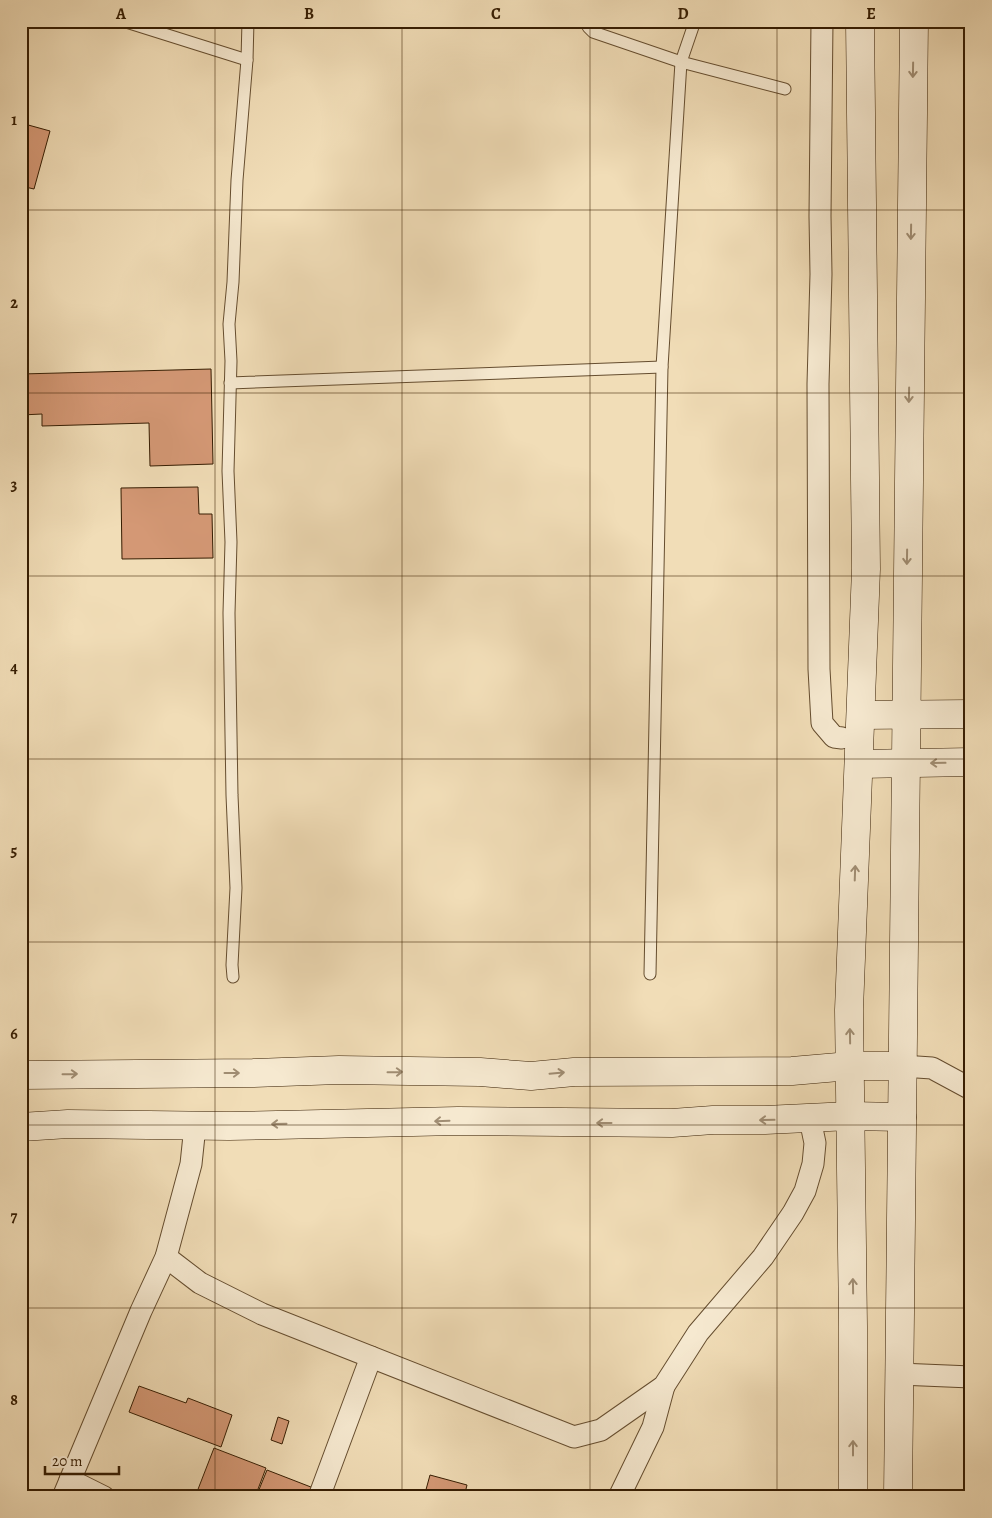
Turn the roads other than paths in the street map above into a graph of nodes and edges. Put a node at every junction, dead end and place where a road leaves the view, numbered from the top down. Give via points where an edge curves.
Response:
1 (124, 21) edge
2 (248, 21) edge
3 (588, 21) edge
4 (694, 21) edge
5 (822, 21) edge
6 (860, 21) edge
7 (914, 21) edge
8 (247, 60) junction
9 (681, 62) junction
10 (785, 90) dead end
11 (662, 366) junction
12 (230, 383) junction
13 (971, 714) edge
14 (861, 715) junction
15 (906, 716) junction
16 (842, 738) junction
17 (971, 762) edge
18 (859, 764) junction
19 (905, 764) junction
20 (650, 974) dead end
21 (233, 977) dead end
22 (850, 1066) junction
23 (902, 1066) junction
24 (21, 1075) edge
25 (971, 1089) edge
26 (850, 1116) junction
27 (902, 1118) junction
28 (810, 1119) junction
29 (195, 1126) junction
30 (21, 1127) edge
31 (166, 1257) junction
32 (371, 1357) junction
33 (899, 1374) junction
34 (971, 1377) edge
35 (664, 1386) junction
36 (66, 1488) edge
37 (104, 1497) edge
38 (320, 1497) edge
39 (619, 1497) edge
40 (852, 1497) edge
41 (898, 1497) edge

1 - 8 lane
2 - 8 lane
3 - 9 lane via 593,32
4 - 9 lane
5 - 16 street via 819,669 822,723 834,737
6 - 14 street via 866,569
7 -> 15 street
8 - 12 lane via 229,324
9 - 10 lane
9 - 11 lane
11 - 12 lane
11 - 20 lane
12 - 21 lane via 229,613 236,888
13 - 15 street
14 - 15 street
14 - 16 street
14 - 18 street
15 - 19 street
16 - 18 street
17 -> 19 street
18 - 19 street
22 -> 18 street via 849,1010
19 - 23 street
22 - 23 street
24 -> 22 street via 339,1070 531,1076 574,1072 792,1071
22 - 26 street
23 - 25 street via 932,1068
23 - 27 street
26 - 27 street
26 - 28 street
40 -> 26 street
27 - 33 street
28 -> 29 street
28 - 35 street via 815,1143 813,1164 805,1191 793,1213 763,1256 698,1333
29 - 30 street via 68,1124
29 - 31 street via 191,1164
31 - 32 street via 200,1283 262,1314
31 - 36 street
32 - 35 street via 574,1437 601,1430
32 - 38 street
33 - 34 street
33 - 41 street
35 - 39 street via 653,1427
36 - 37 street

